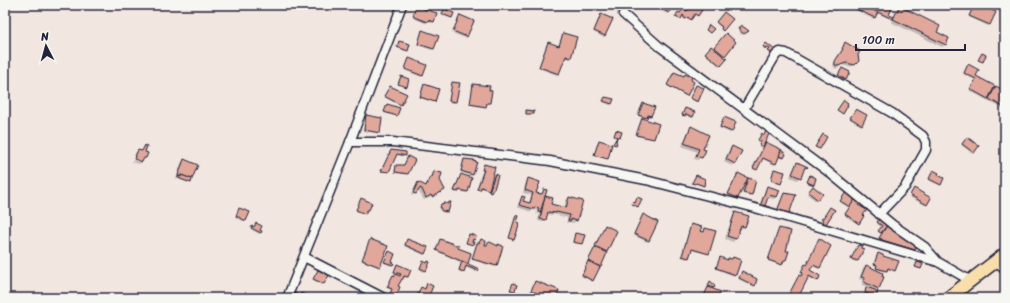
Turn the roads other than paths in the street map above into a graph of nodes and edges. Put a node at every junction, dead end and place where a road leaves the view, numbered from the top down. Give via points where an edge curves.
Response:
1 (402, 5) edge
2 (623, 14) dead end
3 (744, 109) junction
4 (350, 142) junction
5 (879, 214) junction
6 (304, 257) junction
7 (1002, 261) edge
8 (938, 262) junction
9 (971, 280) junction
10 (287, 298) edge
11 (384, 298) edge
12 (948, 298) edge

1 - 4 street
2 - 3 street via 659,46
3 - 5 street via 826,170
3 - 5 street via 780,52 892,113 924,136 926,150 905,187
4 - 6 street
4 - 8 street via 393,142 542,160 646,180 755,208
5 - 8 street via 925,247
6 - 10 street
6 - 11 street
7 - 9 main road
8 - 9 street
9 - 12 main road

